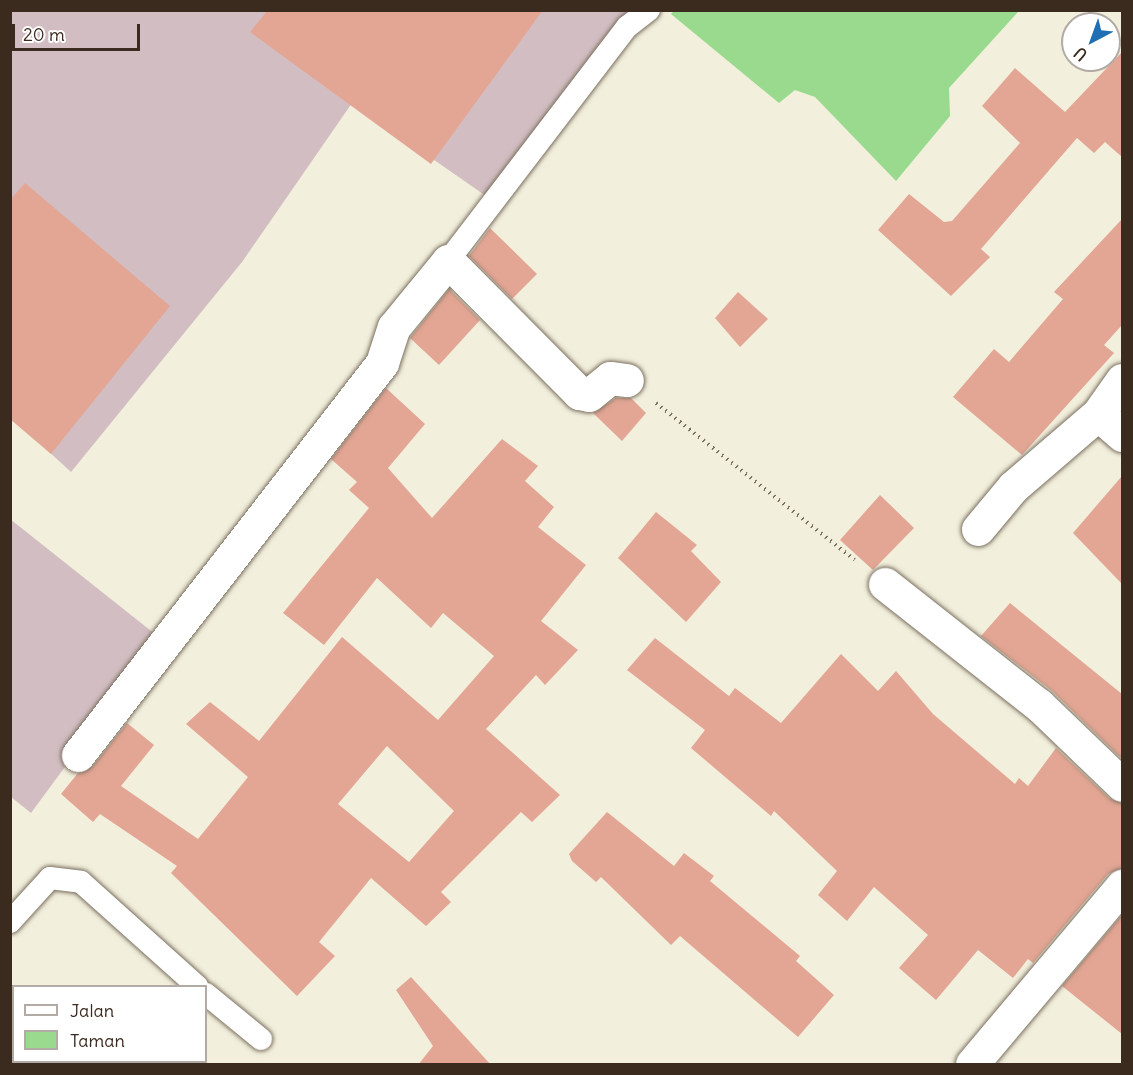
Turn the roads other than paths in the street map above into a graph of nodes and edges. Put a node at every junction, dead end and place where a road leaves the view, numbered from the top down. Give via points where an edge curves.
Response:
1 (649, 10) edge
2 (448, 261) junction
3 (627, 380) road end
4 (1122, 380) edge
5 (1098, 414) junction
6 (1122, 435) edge
7 (978, 530) dead end
8 (885, 584) road end
9 (78, 755) dead end
10 (1122, 785) edge
11 (1122, 886) edge
12 (10, 922) edge
13 (195, 985) edge
14 (207, 995) edge
15 (261, 1039) dead end
16 (972, 1065) edge

1 - 2 lane via 627,27
2 - 3 street via 579,393 590,395 610,378
2 - 9 street via 394,327 382,363
4 - 5 street
5 - 6 street
5 - 7 street via 1013,487
8 - 10 street via 1039,705
11 - 16 street
12 - 13 lane via 50,878 81,882
14 - 15 lane

